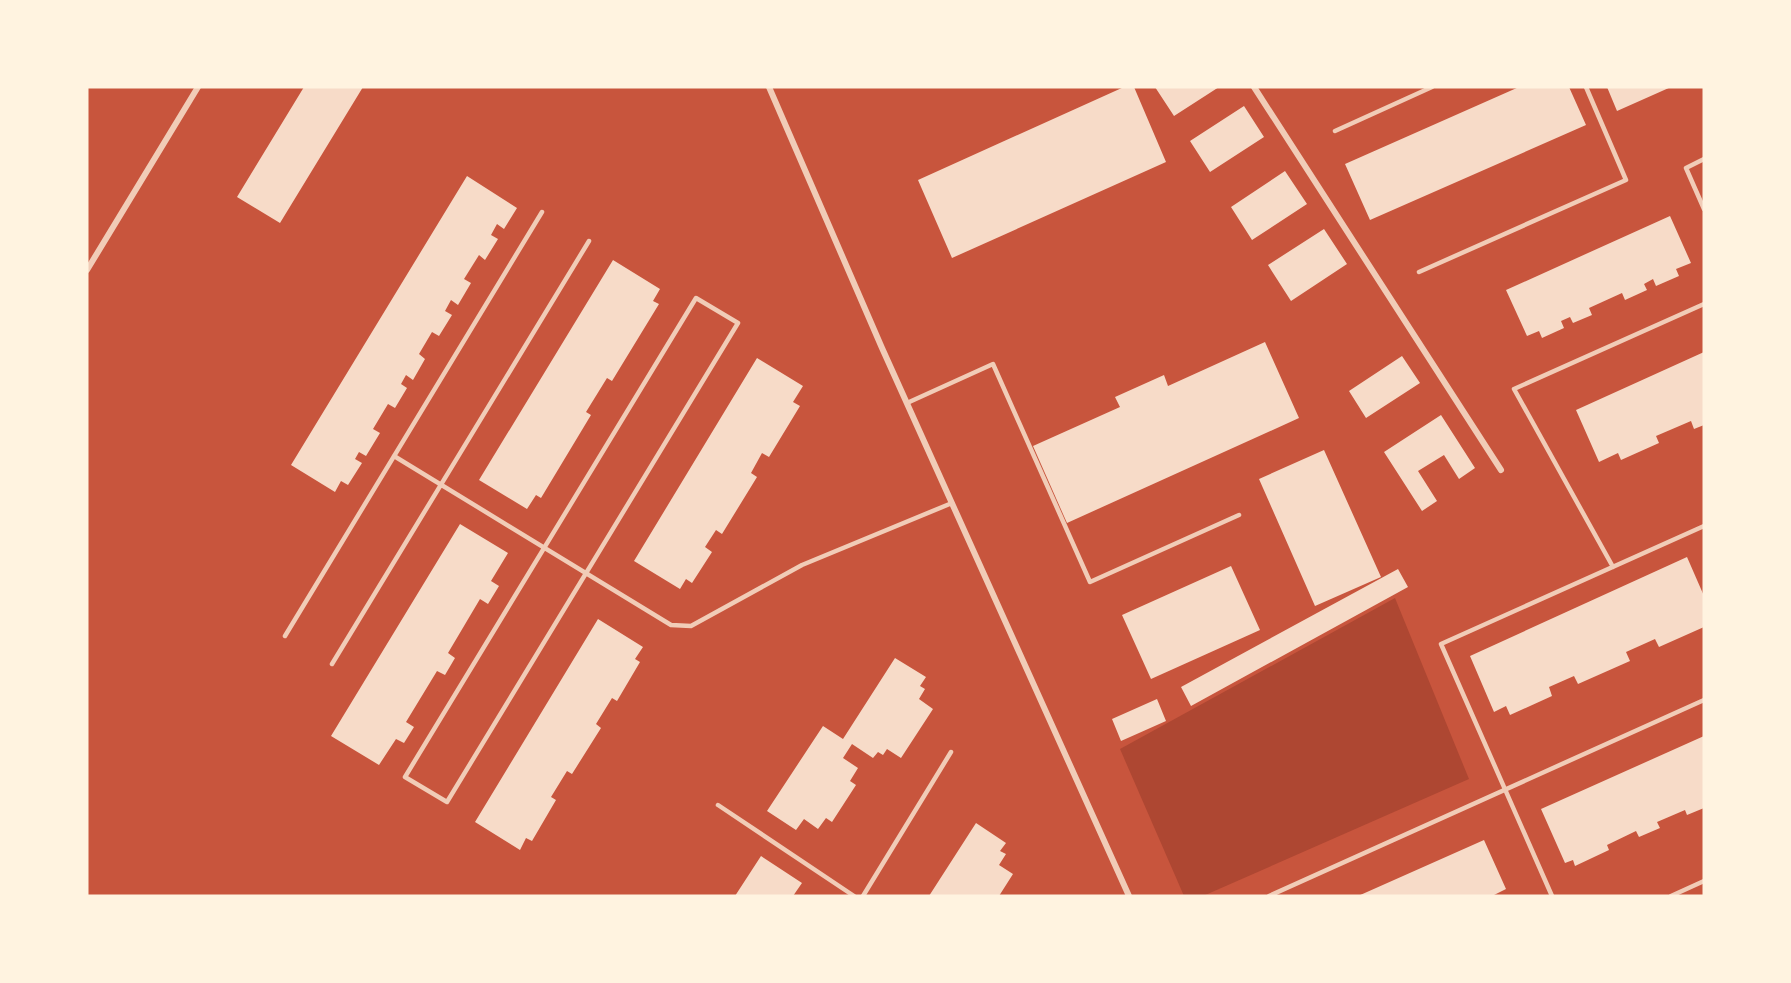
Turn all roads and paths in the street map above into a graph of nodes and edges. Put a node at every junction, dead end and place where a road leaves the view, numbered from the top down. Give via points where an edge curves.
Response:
1 (198, 87) edge
2 (769, 87) edge
3 (1254, 87) edge
4 (1432, 87) edge
5 (1586, 87) edge
6 (1335, 131) dead end
7 (1704, 159) edge
8 (1704, 209) edge
9 (542, 212) dead end
10 (589, 241) dead end
11 (90, 258) edge
12 (87, 270) edge
13 (1419, 272) dead end
14 (1704, 304) edge
15 (907, 403) junction
16 (394, 456) junction
17 (1501, 470) dead end
18 (441, 485) junction
19 (952, 503) junction
20 (1239, 515) dead end
21 (1703, 528) edge
22 (544, 548) junction
23 (1613, 567) junction
24 (586, 573) junction
25 (285, 636) dead end
26 (332, 664) dead end
27 (1704, 700) edge
28 (951, 752) dead end
29 (1506, 790) junction
30 (718, 805) dead end
31 (1704, 881) edge
32 (854, 896) edge
33 (862, 896) edge
34 (1130, 896) edge
35 (1269, 896) edge
36 (1552, 896) edge
37 (1671, 896) edge

1 - 11 street
2 - 15 street
3 - 17 street
4 - 6 lane
5 - 13 lane via 1626,180
7 - 8 lane via 1686,168
9 - 16 lane
10 - 18 lane
11 - 12 street
14 - 23 lane via 1514,389
15 - 19 street
15 - 20 lane via 993,364 1090,582
16 - 18 lane
16 - 25 lane
18 - 22 lane
18 - 26 lane
19 - 24 lane via 802,565 691,626 671,625
19 - 34 street
21 - 23 lane
22 - 24 lane
22 - 24 lane via 405,777 447,802
22 - 24 lane via 696,298 738,323
23 - 29 lane via 1442,644
27 - 29 lane
28 - 33 lane
29 - 35 lane
29 - 36 lane
30 - 32 lane
31 - 37 lane

